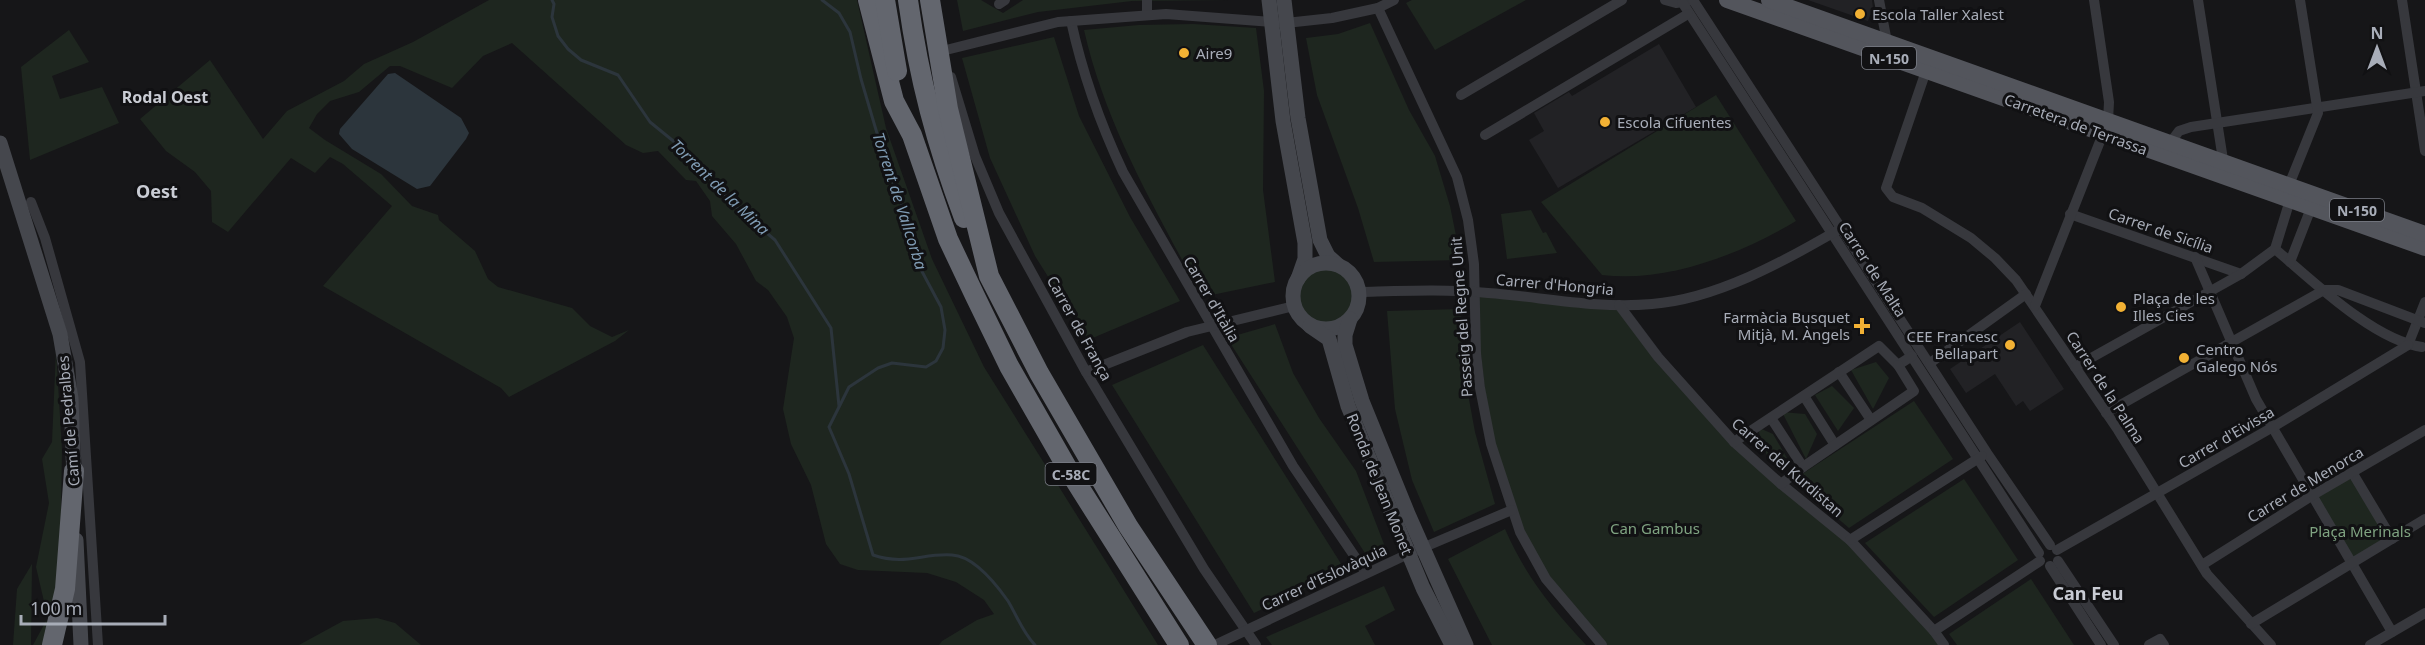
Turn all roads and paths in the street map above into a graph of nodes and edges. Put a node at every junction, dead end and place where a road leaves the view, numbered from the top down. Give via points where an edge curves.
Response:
1 (868, 0) edge
2 (885, 0) edge
3 (908, 0) edge
4 (930, 0) edge
5 (939, 0) edge
6 (1148, 0) edge
7 (1269, 0) edge
8 (1284, 0) edge
9 (1394, 0) edge
10 (1622, 0) edge
11 (1665, 0) edge
12 (1727, 0) edge
13 (1769, 0) edge
14 (1879, 0) edge
15 (2094, 0) edge
16 (2198, 0) edge
17 (2300, 0) edge
18 (2402, 0) edge
19 (1688, 1) edge
20 (1378, 8) junction
21 (1688, 14) junction
22 (1147, 15) junction
23 (1071, 21) junction
24 (1279, 22) junction
25 (1882, 22) junction
26 (1867, 35) junction
27 (1887, 42) junction
28 (946, 50) junction
29 (1926, 71) junction
30 (2421, 91) edge
31 (1461, 95) dead end
32 (2318, 107) junction
33 (2217, 122) junction
34 (2106, 127) junction
35 (912, 135) junction
36 (1485, 135) dead end
37 (0, 143) edge
38 (2170, 143) junction
39 (2425, 151) edge
40 (2225, 170) junction
41 (2290, 193) junction
42 (32, 202) dead end
43 (2311, 208) junction
44 (2070, 214) junction
45 (1836, 231) junction
46 (2425, 234) edge
47 (2425, 248) edge
48 (2275, 249) junction
49 (2195, 257) junction
50 (2290, 262) junction
51 (1338, 265) junction
52 (2241, 274) junction
53 (989, 276) junction
54 (1298, 279) junction
55 (2324, 290) junction
56 (2210, 291) junction
57 (1359, 292) junction
58 (1474, 292) junction
59 (2026, 294) junction
60 (2425, 302) edge
61 (1619, 304) junction
62 (1294, 306) junction
63 (2035, 306) junction
64 (1350, 319) junction
65 (2422, 321) edge
66 (1210, 325) junction
67 (1310, 326) junction
68 (2232, 342) junction
69 (2408, 345) junction
70 (2424, 347) edge
71 (1912, 356) junction
72 (1930, 363) junction
73 (1898, 365) junction
74 (2075, 367) junction
75 (1086, 372) junction
76 (1839, 372) junction
77 (1804, 396) junction
78 (2106, 413) junction
79 (1772, 418) junction
80 (1871, 420) junction
81 (2273, 427) junction
82 (2425, 430) edge
83 (1734, 442) junction
84 (1835, 445) junction
85 (1982, 455) junction
86 (1803, 467) junction
87 (74, 471) junction
88 (2352, 472) junction
89 (1781, 484) junction
90 (2157, 494) junction
91 (2313, 495) junction
92 (1512, 510) junction
93 (2425, 519) edge
94 (2392, 539) junction
95 (1850, 540) junction
96 (1415, 551) junction
97 (2054, 555) junction
98 (2039, 557) junction
99 (2352, 563) junction
100 (2202, 565) junction
101 (1366, 573) junction
102 (2425, 613) edge
103 (2251, 624) junction
104 (1934, 631) junction
105 (2392, 632) junction
106 (1241, 633) junction
107 (52, 645) edge
108 (81, 645) edge
109 (98, 645) edge
110 (1179, 645) edge
111 (1207, 645) edge
112 (1215, 645) edge
113 (1256, 645) edge
114 (1452, 645) edge
115 (1466, 645) edge
116 (1602, 645) edge
117 (1944, 645) edge
118 (2102, 645) edge
119 (2114, 645) edge
120 (2149, 645) edge
121 (2164, 645) edge
122 (2271, 645) edge
123 (2370, 645) edge

1 - 35 highway via 888,84
2 - 35 highway, C-58C
3 - 53 highway, C-58C via 917,62 933,127 948,176
4 - 53 highway via 948,109
5 - 28 street, Carrer de França
6 - 22 street
7 - 24 street
8 - 24 street
9 - 20 street
10 - 31 street
11 - 19 street
12 - 29 main road, Carretera de Terrassa / N-150
13 - 26 main road, Carretera de Terrassa / N-150
14 - 25 street
15 - 34 street via 2109,102
16 - 33 street
17 - 32 street
18 - 30 street
19 - 21 street, Carrer de Malta
19 - 45 street, Carrer de Malta
20 - 24 street via 1332,18
20 - 58 street, Passeig del Regne Unit via 1457,177 1468,220
21 - 36 street
21 - 45 street, Carrer de Malta
22 - 23 street
22 - 24 street
23 - 28 street
23 - 66 street, Carrer d'Itàlia via 1081,68 1110,143 1128,182
24 - 51 street via 1320,240
24 - 54 street via 1284,124 1305,243 1305,259
25 - 26 street
25 - 27 street
26 - 27 main road, Carretera de Terrassa / N-150
27 - 34 main road, Carretera de Terrassa / N-150
28 - 75 street, Carrer de França via 975,156 999,213
29 - 34 main road, Carretera de Terrassa / N-150 via 2051,115
29 - 59 street, Carrer de la Palma via 1886,188 1893,197 1922,208 1971,238 1995,258
30 - 32 street
30 - 39 street
32 - 33 street
32 - 41 street
33 - 38 street via 2179,131
33 - 40 street
34 - 38 main road, Carretera de Terrassa / N-150
34 - 40 main road, Carretera de Terrassa / N-150
34 - 44 street
35 - 110 highway, C-58C via 948,239 1009,366 1113,543
37 - 87 street via 63,344 71,398
38 - 40 main road, Carretera de Terrassa / N-150
40 - 41 main road, Carretera de Terrassa / N-150
41 - 43 main road, Carretera de Terrassa / N-150
41 - 46 main road, Carretera de Terrassa / N-150
41 - 48 street
42 - 109 street, Camí de Pedralbes via 80,362
43 - 47 main road, Carretera de Terrassa / N-150
43 - 50 street
44 - 49 street, Carrer de Sicília
44 - 63 street
45 - 61 street, Carrer d'Hongria via 1788,259 1696,296 1653,304
45 - 71 street, Carrer de Malta
45 - 72 street, Carrer de Malta
48 - 50 street
48 - 52 street
49 - 52 street, Carrer de Sicília
49 - 56 street
50 - 55 street
51 - 54 street via 1315,265
51 - 57 street via 1354,279
52 - 56 street
53 - 111 highway, C-58C via 1039,373 1128,526
54 - 62 street
55 - 65 street via 2338,290
55 - 68 street
55 - 69 street
56 - 68 street
56 - 74 street
57 - 58 street, Carrer d'Hongria
57 - 64 street via 1357,310
58 - 61 street, Carrer d'Hongria
58 - 92 street, Passeig del Regne Unit via 1480,388 1491,444
59 - 63 street, Carrer de la Palma
59 - 72 street
60 - 65 street
61 - 83 street, Carrer del Kurdistan via 1658,357
62 - 66 street
62 - 67 street
63 - 74 street, Carrer de la Palma
64 - 67 street via 1336,328
64 - 96 street, Ronda de Jean Monet via 1346,345
65 - 69 street
66 - 75 street
66 - 101 street, Carrer d'Itàlia via 1293,466
67 - 96 street, Ronda de Jean Monet via 1329,339 1348,405
68 - 78 street
68 - 81 street via 2256,399
69 - 70 street
69 - 81 street, Carrer d'Eivissa
71 - 73 street
71 - 85 street, Carrer de Malta
72 - 85 street, Carrer de Malta
73 - 76 street via 1878,346
73 - 80 street via 1914,391
74 - 78 street, Carrer de la Palma
75 - 106 street, Carrer de França
76 - 77 street
76 - 80 street
77 - 79 street
77 - 84 street
78 - 90 street, Carrer de la Palma
79 - 83 street
79 - 86 street
80 - 84 street
81 - 90 street, Carrer d'Eivissa
81 - 91 street
82 - 88 street, Carrer de Menorca
83 - 89 street, Carrer del Kurdistan
84 - 86 street
85 - 95 street
85 - 97 street, Carrer de Malta
85 - 98 street, Carrer de Malta
86 - 89 street
87 - 107 highway via 65,589
87 - 108 street
88 - 91 street, Carrer de Menorca
88 - 94 street
89 - 95 street, Carrer del Kurdistan
90 - 97 street, Carrer d'Eivissa
90 - 100 street, Carrer de la Palma
91 - 99 street
91 - 100 street, Carrer de Menorca
92 - 96 street, Carrer d'Eslovàquia
92 - 116 street, Passeig del Regne Unit via 1546,579
93 - 94 street
94 - 99 street
95 - 104 street, Carrer del Kurdistan
96 - 101 street, Carrer d'Eslovàquia
96 - 114 street, Ronda de Jean Monet
96 - 115 street, Ronda de Jean Monet
97 - 98 street, Carrer d'Eivissa via 2043,547
97 - 98 street via 2045,566
97 - 118 street, Carrer de Malta
97 - 119 street, Carrer de Malta
98 - 104 street, Carrer d'Eivissa
99 - 103 street
99 - 105 street
100 - 103 street, Carrer de la Palma
101 - 106 street, Carrer d'Eslovàquia
102 - 105 street
103 - 122 street, Carrer de la Palma
104 - 117 street, Carrer del Kurdistan
105 - 123 street
106 - 112 street, Carrer d'Eslovàquia
106 - 113 street, Carrer de França
120 - 121 street via 2160,639

